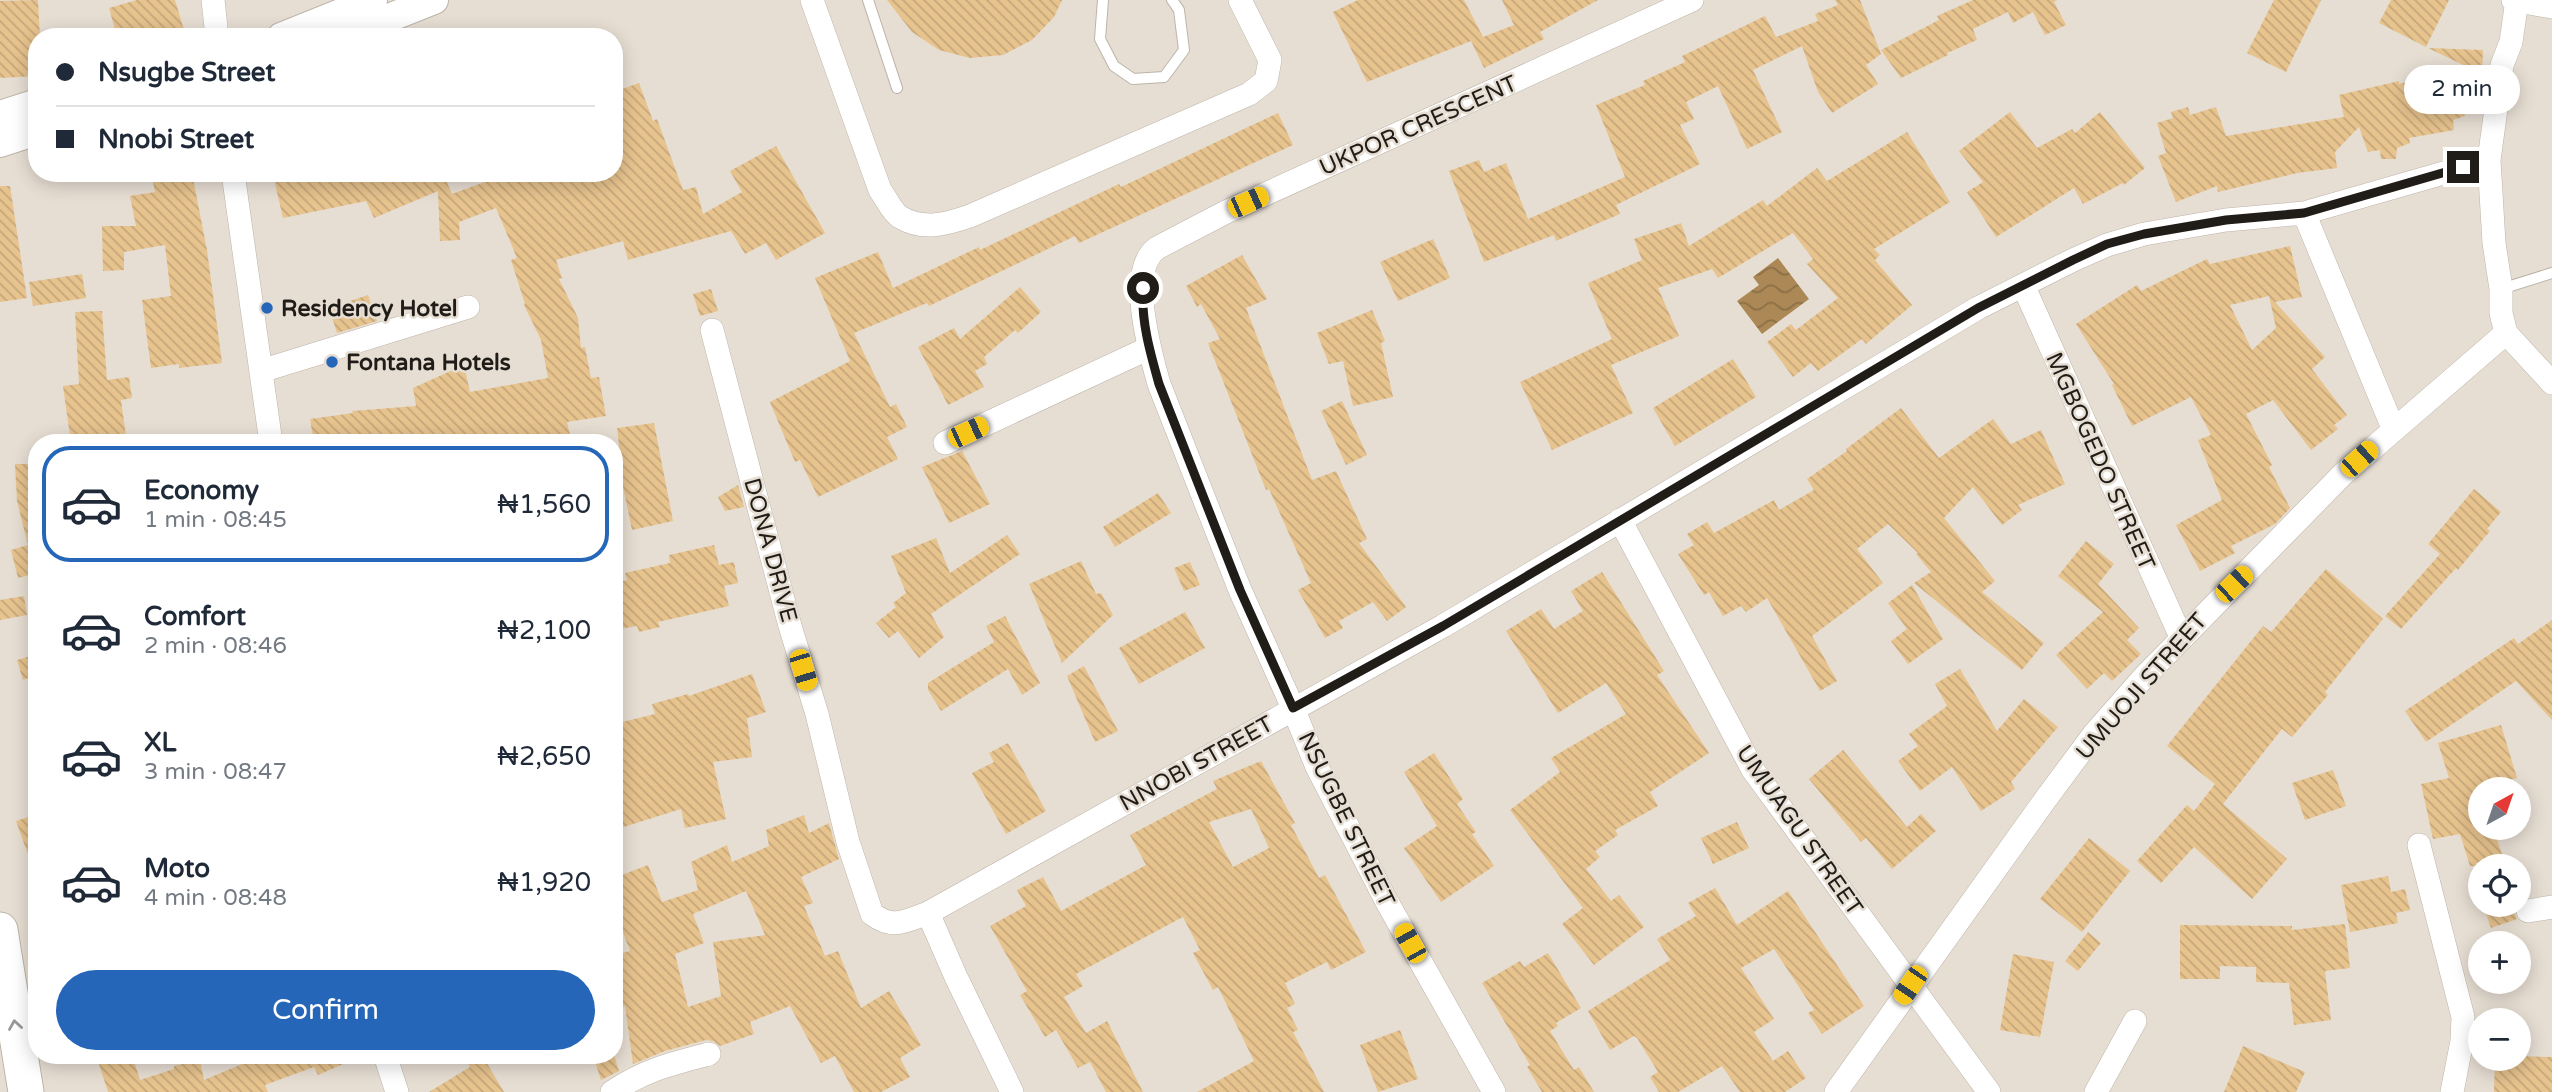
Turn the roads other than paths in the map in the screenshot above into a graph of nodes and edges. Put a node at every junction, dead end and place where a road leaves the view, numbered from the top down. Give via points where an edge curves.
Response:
1 (213, 0) edge
2 (373, 0) edge
3 (434, 0) edge
4 (812, 0) edge
5 (868, 0) edge
6 (1103, 0) edge
7 (1172, 0) edge
8 (1241, 0) edge
9 (1692, 0) edge
10 (2515, 1) edge
11 (2552, 7) edge
12 (216, 28) edge
13 (303, 28) edge
14 (364, 28) edge
15 (897, 88) dead end
16 (28, 106) edge
17 (0, 115) edge
18 (28, 134) edge
19 (0, 143) edge
20 (2489, 160) junction
21 (234, 182) edge
22 (2304, 213) junction
23 (1148, 256) joint
24 (2552, 273) edge
25 (2023, 285) junction
26 (2501, 289) junction
27 (468, 307) dead end
28 (712, 330) dead end
29 (2506, 333) junction
30 (1149, 348) junction
31 (261, 371) junction
32 (2552, 383) edge
33 (2393, 428) junction
34 (270, 434) edge
35 (945, 443) dead end
36 (1620, 520) junction
37 (2181, 637) junction
38 (1293, 708) junction
39 (2419, 845) dead end
40 (2552, 906) edge
41 (2531, 910) edge
42 (928, 913) junction
43 (0, 930) edge
44 (1910, 985) junction
45 (2135, 1021) dead end
46 (709, 1054) dead end
47 (387, 1064) edge
48 (26, 1092) edge
49 (397, 1092) edge
50 (612, 1092) edge
51 (1012, 1092) edge
52 (1494, 1092) edge
53 (1836, 1092) edge
54 (1989, 1092) edge
55 (2096, 1092) edge
56 (2452, 1092) edge

1 - 12 street
2 - 13 street
3 - 14 street
4 - 8 street via 880,190 899,216 924,226 948,224 1249,94 1266,81 1270,60
5 - 15 lane
6 - 7 lane via 1100,39 1114,66 1133,79 1164,77 1184,50 1179,10
9 - 23 street, UKPOR CRESCENT via 1226,212
10 - 11 street
10 - 20 street
16 - 17 street
18 - 19 street
20 - 22 street, NNOBI STREET
20 - 26 street
21 - 31 street
22 - 25 street, NNOBI STREET via 2144,234 2107,244
22 - 33 street
23 - 30 street, NSUGBE STREET via 1142,310
24 - 26 lane
25 - 36 street, NNOBI STREET
25 - 37 street, MGBOGEDO STREET
26 - 29 street
27 - 31 street
28 - 42 street, DONA DRIVE via 865,897 872,914 881,921 894,924
29 - 32 street
29 - 33 street, UMUOJI STREET
30 - 35 street
30 - 38 street, NSUGBE STREET via 1240,590
31 - 34 street
33 - 37 street, UMUOJI STREET
36 - 38 street, NNOBI STREET via 1443,626
36 - 44 street, UMUAGU STREET via 1753,769
37 - 44 street, UMUOJI STREET via 2094,734
38 - 42 street, NNOBI STREET
38 - 52 street, NSUGBE STREET via 1317,767 1387,902
39 - 56 street via 2463,1017
40 - 41 street
42 - 51 street
48 -> 43 main road
44 - 53 street, UMUOJI STREET
44 - 54 street, UMUAGU STREET
45 - 55 street
46 - 50 street via 654,1068
47 - 49 street

